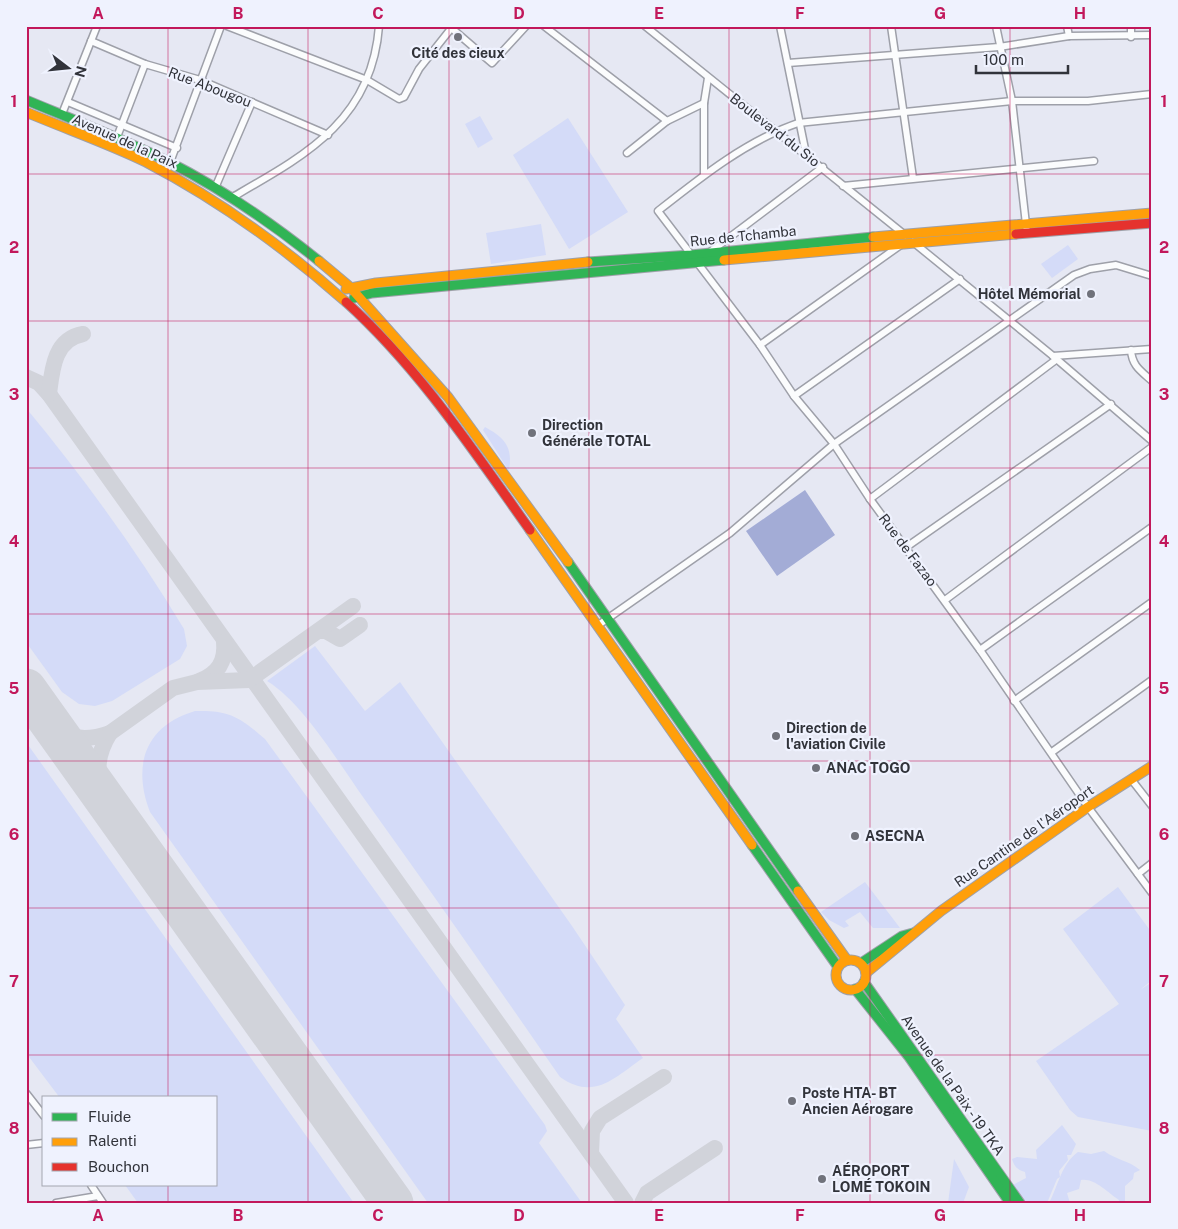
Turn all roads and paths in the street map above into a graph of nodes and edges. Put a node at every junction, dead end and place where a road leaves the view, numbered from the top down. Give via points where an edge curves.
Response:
1 (97, 26) edge
2 (222, 26) edge
3 (227, 26) edge
4 (379, 26) edge
5 (526, 26) edge
6 (544, 26) edge
7 (645, 26) edge
8 (780, 26) edge
9 (891, 26) edge
10 (996, 26) edge
11 (1067, 26) edge
12 (1131, 26) edge
13 (451, 27) edge
14 (1152, 35) edge
15 (1069, 36) junction
16 (1131, 37) junction
17 (91, 41) junction
18 (999, 47) junction
19 (895, 55) junction
20 (788, 63) junction
21 (145, 64) junction
22 (708, 78) junction
23 (200, 80) junction
24 (367, 80) junction
25 (1152, 94) edge
26 (26, 100) edge
27 (1012, 101) junction
28 (68, 102) junction
29 (252, 102) junction
30 (704, 103) junction
31 (26, 112) edge
32 (903, 113) junction
33 (62, 114) junction
34 (667, 121) junction
35 (798, 123) junction
36 (122, 124) junction
37 (775, 131) junction
38 (328, 135) junction
39 (117, 137) junction
40 (176, 148) junction
41 (627, 153) dead end
42 (806, 154) junction
43 (1094, 161) dead end
44 (170, 162) junction
45 (823, 167) junction
46 (1020, 168) junction
47 (166, 173) junction
48 (704, 174) junction
49 (913, 178) junction
50 (843, 186) junction
51 (215, 188) junction
52 (231, 198) junction
53 (1152, 213) edge
54 (1152, 224) edge
55 (1027, 228) junction
56 (903, 239) junction
57 (914, 243) junction
58 (709, 252) junction
59 (692, 255) junction
60 (699, 263) junction
61 (1152, 276) edge
62 (960, 279) junction
63 (350, 287) junction
64 (338, 294) junction
65 (358, 296) junction
66 (348, 302) junction
67 (1010, 321) junction
68 (760, 345) junction
69 (1152, 349) edge
70 (1131, 350) junction
71 (1055, 357) junction
72 (1152, 381) edge
73 (794, 396) junction
74 (1111, 404) junction
75 (1152, 441) edge
76 (834, 444) junction
77 (1152, 447) edge
78 (870, 499) junction
79 (1152, 527) edge
80 (905, 548) junction
81 (945, 600) junction
82 (1152, 602) edge
83 (607, 617) junction
84 (597, 626) junction
85 (980, 650) junction
86 (1152, 680) edge
87 (1014, 701) junction
88 (1052, 752) junction
89 (1152, 766) edge
90 (1131, 779) junction
91 (1152, 806) edge
92 (1088, 807) junction
93 (1152, 864) edge
94 (1138, 874) junction
95 (1152, 893) edge
96 (913, 933) junction
97 (847, 960) junction
98 (861, 963) junction
99 (838, 967) junction
100 (865, 978) junction
101 (855, 989) junction
102 (26, 1093) edge
103 (42, 1113) edge
104 (42, 1143) edge
105 (26, 1145) edge
106 (92, 1186) edge
107 (98, 1196) junction
108 (56, 1203) edge
109 (103, 1203) edge
110 (1010, 1203) edge
111 (1020, 1203) edge

1 - 17 street
2 - 23 street
3 - 24 street
4 - 24 street
5 - 13 street via 492,63
6 - 34 street
7 - 22 street, Boulevard du Sio
8 - 20 street
9 - 19 street
10 - 18 street
11 - 15 street
12 - 16 street
13 - 24 street via 426,59 402,99
14 - 16 street
15 - 16 street
15 - 18 street
17 - 21 street, Rue Abougou
17 - 28 street
18 - 19 street
18 - 27 street
19 - 20 street
19 - 32 street
20 - 35 street
21 - 23 street, Rue Abougou
21 - 36 street
22 - 30 street
22 - 37 street, Boulevard du Sio
23 - 29 street, Rue Abougou
23 - 40 street
24 - 38 street
25 - 27 street via 1088,101
26 - 33 main road
27 - 32 street
27 - 46 street
28 - 33 street
28 - 36 street
29 - 38 street, Rue Abougou
29 - 51 street
30 - 34 street
30 - 48 street
31 - 47 main road, Avenue de la Paix
32 - 35 street
32 - 49 street
33 - 39 main road
34 - 41 street
35 - 37 street
35 - 42 street
36 - 39 street
36 - 40 street
37 - 42 street, Boulevard du Sio
37 - 48 street
38 - 52 street via 294,162
39 - 44 main road
40 - 44 street
42 - 45 street, Boulevard du Sio
43 - 46 street
44 - 47 street
44 - 51 main road
45 - 50 street, Boulevard du Sio
45 - 58 street
46 - 49 street
46 - 55 street
47 - 64 main road, Avenue de la Paix via 265,236
48 - 59 street, Rue de Fazao via 658,211
49 - 50 street
50 - 56 street, Boulevard du Sio
51 - 52 main road
52 - 63 main road
53 - 55 main road, Rue de Tchamba
54 - 55 main road, Rue de Tchamba
55 - 56 main road, Rue de Tchamba
55 - 57 main road, Rue de Tchamba
56 - 57 main road, Rue de Tchamba
56 - 58 main road, Rue de Tchamba
56 - 60 main road, Rue de Tchamba
56 - 68 street
57 - 62 street
58 - 59 main road, Rue de Tchamba
58 - 60 street
59 - 60 street, Rue de Fazao
59 - 63 main road, Rue de Tchamba via 544,266
60 - 65 main road, Rue de Tchamba via 473,282
60 - 68 street, Rue de Fazao
61 - 67 street via 1116,265 1090,269 1074,275
62 - 67 street
62 - 73 street
63 - 64 main road, Rue de Tchamba
63 - 65 main road
64 - 66 main road, Avenue de la Paix
65 - 66 main road, Rue de Tchamba
65 - 83 main road via 448,397 517,488
66 - 84 main road, Avenue de la Paix via 440,404
67 - 71 street
67 - 76 street
68 - 73 street, Rue de Fazao
69 - 70 street
70 - 71 street
70 - 72 street via 1136,366
71 - 74 street
71 - 78 street
73 - 76 street, Rue de Fazao
74 - 75 street
74 - 80 street
76 - 78 street, Rue de Fazao
76 - 83 street via 730,533
77 - 81 street
78 - 80 street, Rue de Fazao
79 - 85 street
80 - 81 street, Rue de Fazao
81 - 85 street, Rue de Fazao
82 - 87 street
83 - 84 street
83 - 97 main road
84 - 99 main road, Avenue de la Paix
85 - 87 street, Rue de Fazao
86 - 88 street
87 - 88 street, Rue de Fazao
88 - 92 street, Rue de Fazao
89 - 90 main road, Rue Cantine de l'Aéroport
90 - 91 street
90 - 92 main road, Rue Cantine de l'Aéroport
92 - 94 street, Rue de Fazao
92 - 96 main road, Rue Cantine de l'Aéroport
93 - 94 street
94 - 95 street, Rue de Fazao
96 - 98 main road via 902,936
96 - 100 main road
97 - 98 main road
97 - 99 main road
98 - 100 main road
99 - 101 main road via 838,983 846,989
100 - 101 main road
100 - 111 main road, Avenue de la Paix - 19 TKA
101 - 110 main road, Avenue de la Paix - 19 TKA via 910,1057
102 - 103 street
104 - 105 street
106 - 107 street
107 - 108 street
107 - 109 street

